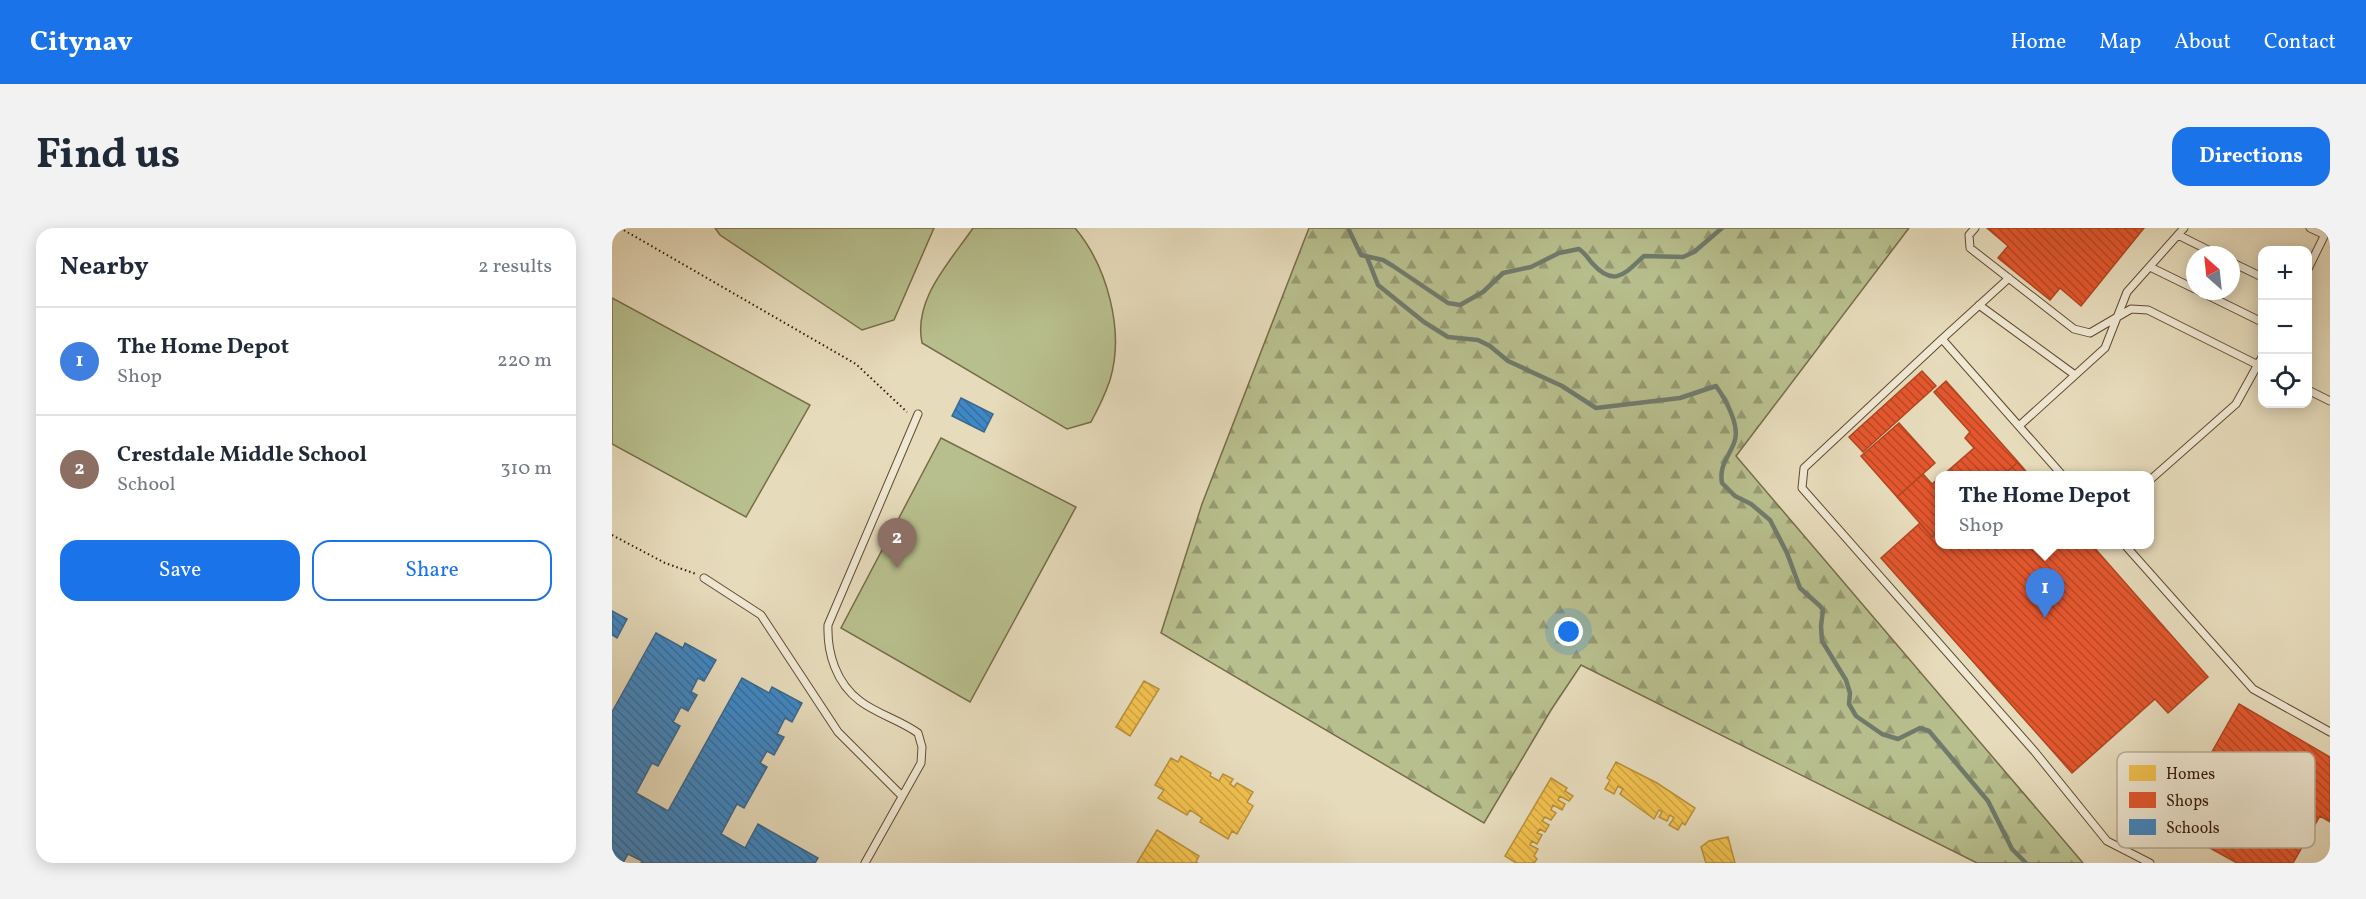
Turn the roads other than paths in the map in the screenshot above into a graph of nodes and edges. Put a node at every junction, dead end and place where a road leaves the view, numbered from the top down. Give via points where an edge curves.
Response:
1 (1975, 228) edge
2 (2184, 228) edge
3 (2310, 228) edge
4 (2326, 232) edge
5 (2178, 235) junction
6 (2200, 246) edge
7 (2312, 259) edge
8 (2240, 266) edge
9 (2150, 267) junction
10 (2258, 275) edge
11 (2009, 278) junction
12 (2186, 285) edge
13 (2217, 300) edge
14 (1979, 305) junction
15 (2117, 317) junction
16 (2258, 320) edge
17 (1942, 339) junction
18 (2258, 365) edge
19 (2258, 369) edge
20 (2075, 375) junction
21 (2312, 392) edge
22 (2330, 401) edge
23 (917, 417) road end
24 (2019, 426) junction
25 (2059, 471) edge
26 (2154, 476) edge
27 (2128, 549) edge
28 (704, 578) road end
29 (2330, 732) edge
30 (902, 796) junction
31 (2117, 846) edge
32 (2121, 848) edge
33 (865, 863) edge
34 (2150, 863) edge

1 - 11 lane via 1969,236 1970,248
2 - 5 lane
3 - 4 lane
4 - 7 lane
5 - 6 lane
5 - 9 lane
8 - 10 lane
9 - 12 lane
9 - 15 lane via 2127,292
11 - 14 lane
11 - 15 lane via 2074,329 2090,333
13 - 16 lane
14 - 17 lane
14 - 20 lane
15 - 18 lane via 2131,309 2148,310
15 - 20 lane via 2105,348
17 - 24 lane
17 - 31 lane via 1804,468 1802,488 2035,752 2107,841
19 - 26 lane via 2236,404
20 - 24 lane
21 - 22 lane
23 - 30 lane via 828,625 827,643 834,668 859,700 918,733 921,763
24 - 25 lane
27 - 29 lane via 2253,689
28 - 30 lane via 761,615 838,732
30 - 33 lane
32 - 34 lane

